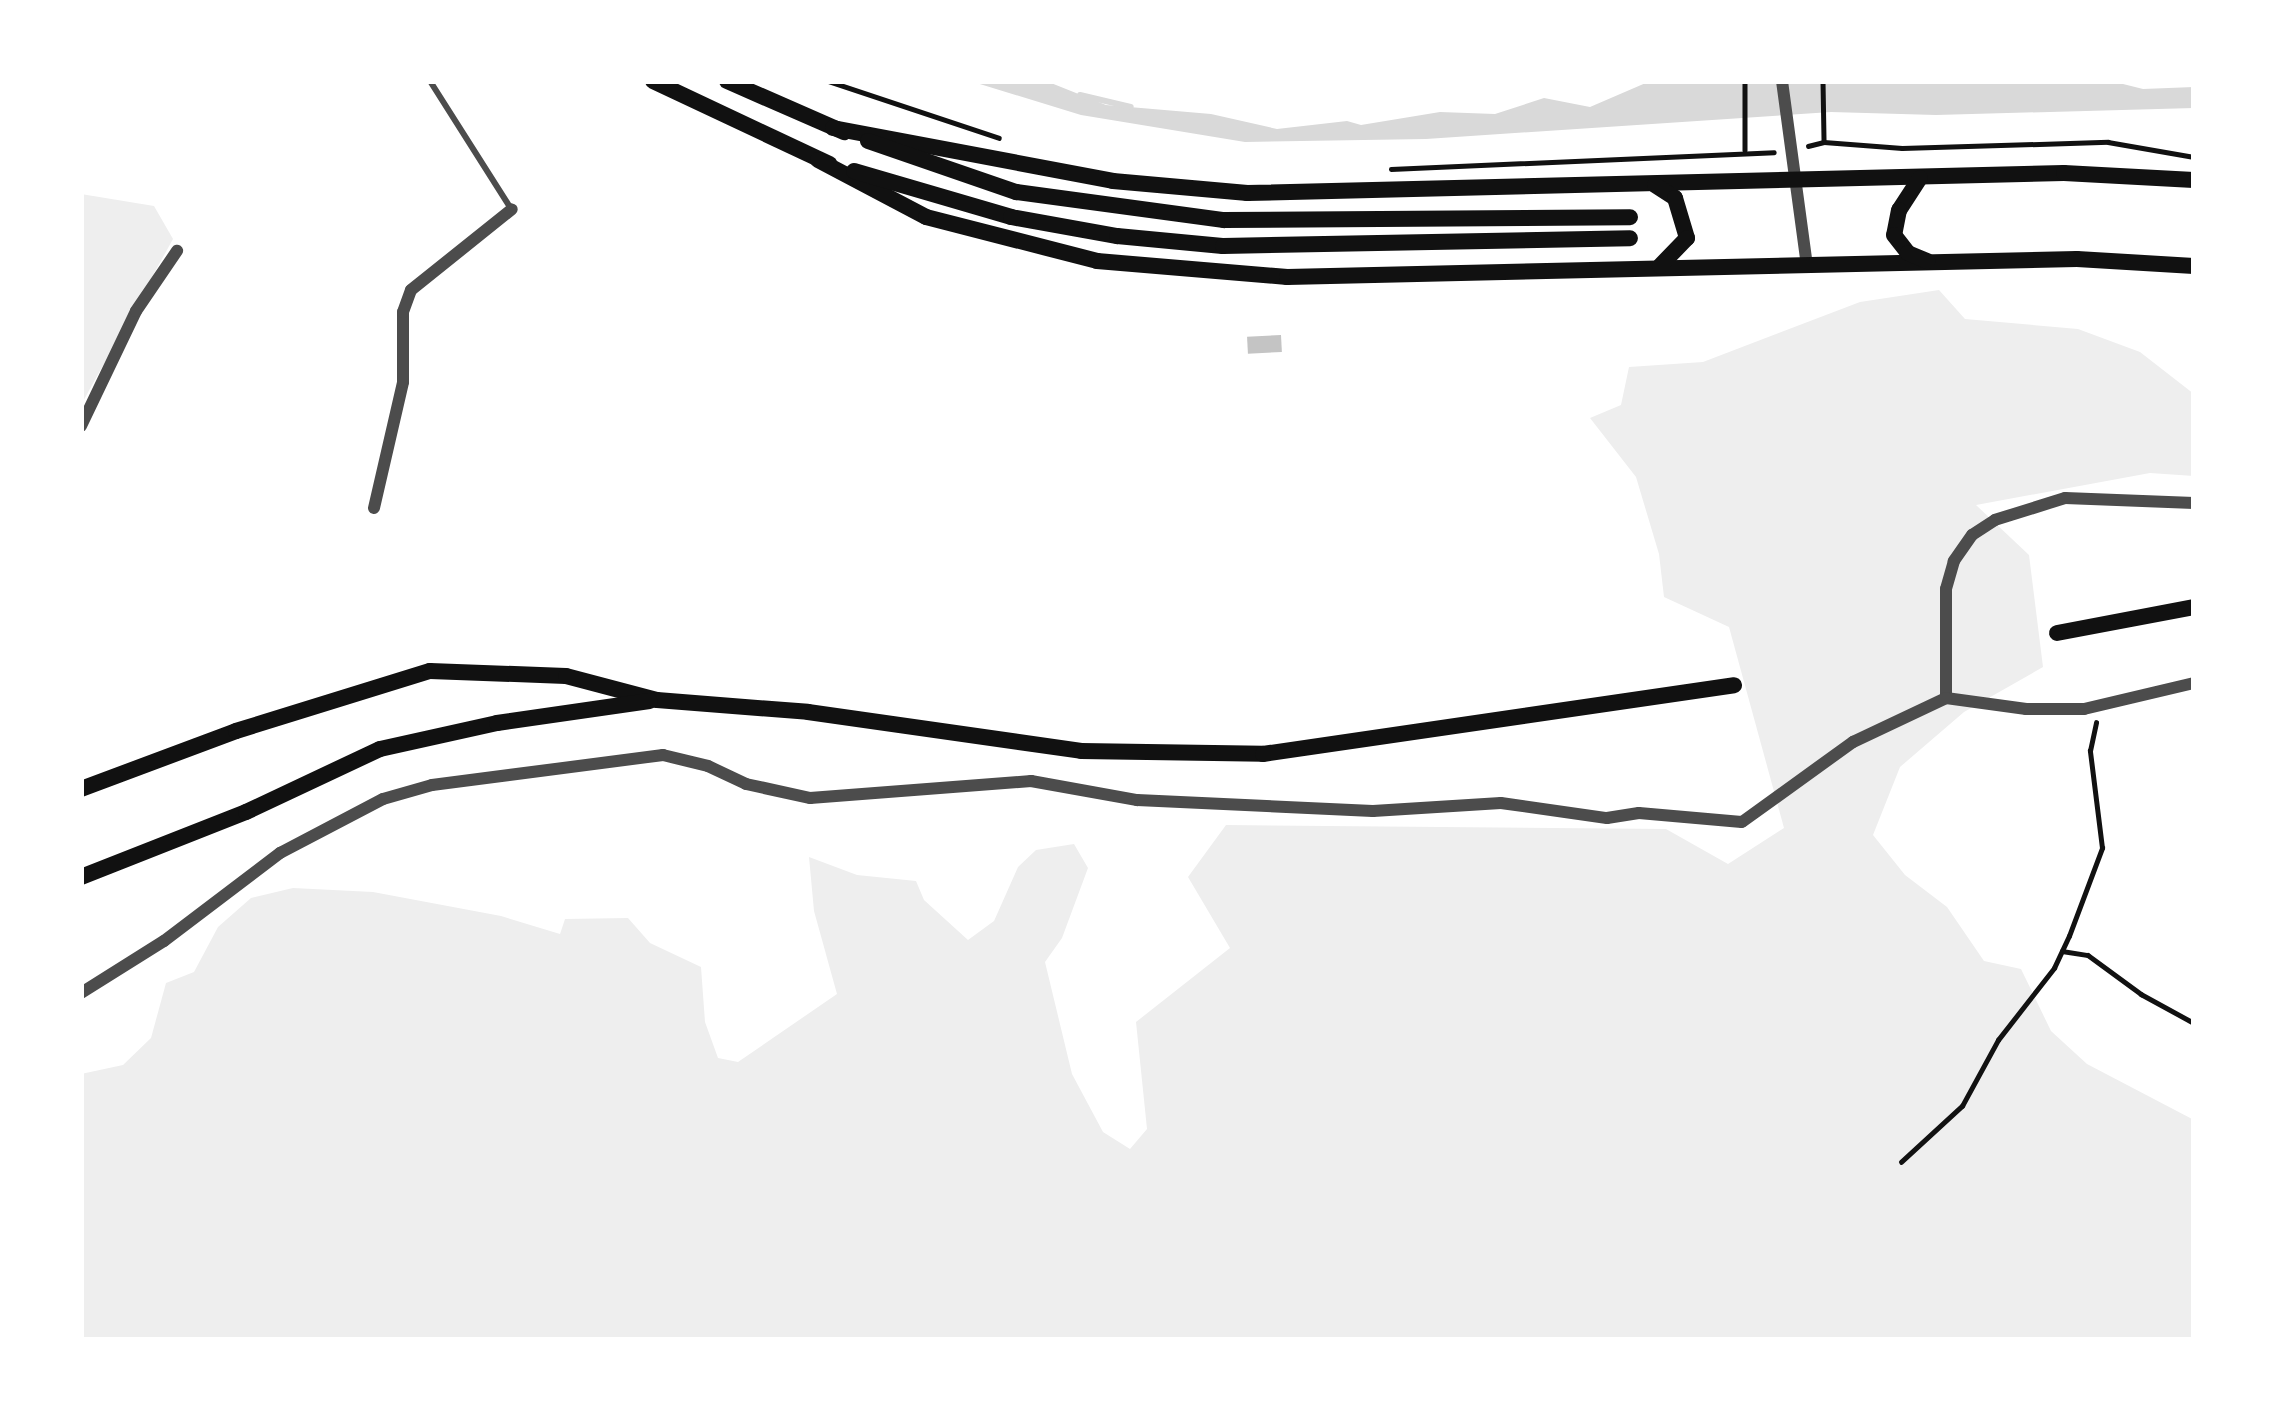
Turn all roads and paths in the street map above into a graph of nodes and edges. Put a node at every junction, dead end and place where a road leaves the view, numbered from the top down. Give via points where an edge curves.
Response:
1 (430, 81) edge
2 (652, 81) edge
3 (727, 81) edge
4 (828, 81) edge
5 (1744, 81) edge
6 (1781, 81) edge
7 (1822, 81) edge
8 (833, 128) junction
9 (1013, 142) dead end
10 (1824, 142) junction
11 (1745, 150) junction
12 (1788, 152) junction
13 (2194, 157) edge
14 (818, 160) junction
15 (1375, 170) dead end
16 (1920, 178) junction
17 (2194, 180) edge
18 (1796, 181) junction
19 (1653, 183) junction
20 (512, 209) joint
21 (1630, 217) dead end
22 (1630, 238) dead end
23 (177, 250) dead end
24 (1931, 263) junction
25 (1807, 265) junction
26 (1659, 266) junction
27 (2194, 266) edge
28 (81, 426) edge
29 (2194, 502) edge
30 (374, 508) dead end
31 (2194, 607) edge
32 (2057, 633) dead end
33 (2194, 683) edge
34 (1734, 685) dead end
35 (1946, 698) junction
36 (657, 700) junction
37 (2100, 706) junction
38 (81, 789) edge
39 (81, 878) edge
40 (2062, 951) junction
41 (81, 993) edge
42 (2194, 1023) edge
43 (1901, 1162) dead end

1 - 20 lane
2 - 14 main road
3 - 8 main road
4 - 9 path
5 - 11 path
6 - 12 street
7 - 10 path
8 - 19 main road via 1113,181 1247,193
8 - 21 main road via 1016,192 1224,220
10 - 12 path
10 - 13 path via 2108,142
11 - 12 path
11 - 15 path
12 - 18 street
14 - 22 main road via 1010,217 1117,236 1321,248
14 - 26 main road via 926,217 1097,261 1287,277
16 - 17 main road via 2065,173
16 - 18 main road
16 - 24 main road via 1894,235
18 - 19 main road
18 - 25 street
19 - 26 main road via 1675,198 1688,238
20 - 30 street via 411,290 403,312 403,382
23 - 28 street via 136,310
24 - 25 main road
24 - 27 main road
25 - 26 main road
29 - 35 street via 2066,498 1972,535 1946,589
31 - 32 main road
33 - 37 street
34 - 36 main road via 1263,754 1081,751 808,712
35 - 37 street via 2026,709
35 - 41 street via 1853,742 1742,822 1607,818 1501,803 1373,811 1137,800 1031,781 810,798 663,755 432,785 383,799 280,853
36 - 38 main road via 566,676 430,671
36 - 39 main road via 380,749
37 - 40 path via 2090,751 2102,848
40 - 42 path via 2088,955
40 - 43 path via 1962,1106

